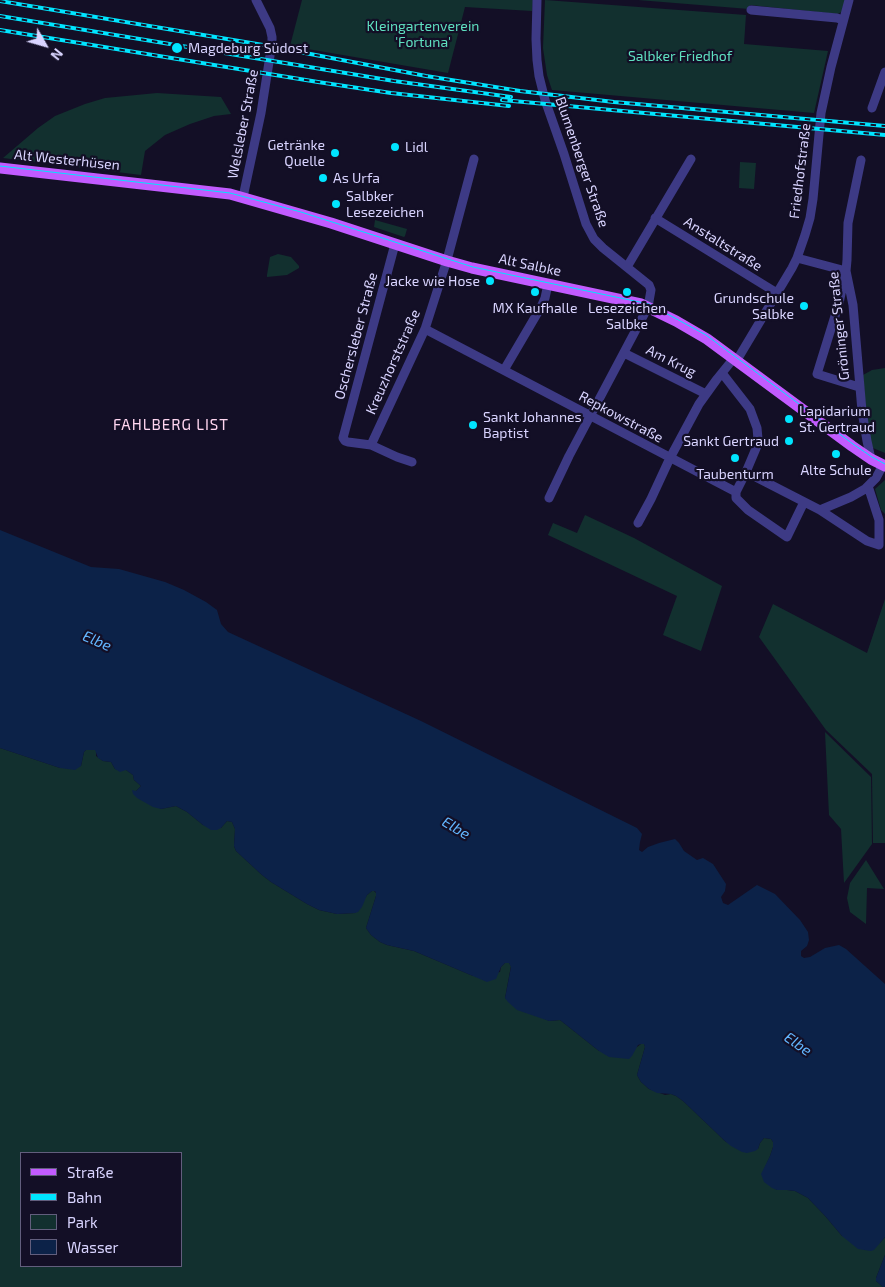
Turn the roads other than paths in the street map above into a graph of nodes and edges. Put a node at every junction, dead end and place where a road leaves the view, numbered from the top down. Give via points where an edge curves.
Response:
1 (256, 0) edge
2 (537, 0) edge
3 (849, 0) edge
4 (750, 10) dead end
5 (843, 20) junction
6 (885, 72) edge
7 (872, 108) dead end
8 (474, 159) dead end
9 (691, 159) dead end
10 (861, 160) dead end
11 (0, 168) edge
12 (130, 183) joint
13 (243, 197) junction
14 (656, 218) junction
15 (395, 244) junction
16 (797, 258) junction
17 (447, 261) junction
18 (627, 267) junction
19 (846, 271) junction
20 (548, 284) junction
21 (777, 293) junction
22 (648, 307) junction
23 (425, 329) junction
24 (624, 353) junction
25 (736, 359) junction
26 (504, 370) junction
27 (722, 373) junction
28 (859, 387) junction
29 (706, 394) junction
30 (590, 416) junction
31 (370, 445) junction
32 (670, 458) junction
33 (872, 459) junction
34 (412, 462) dead end
35 (884, 465) edge
36 (746, 472) junction
37 (868, 486) junction
38 (736, 492) junction
39 (549, 498) dead end
40 (804, 502) junction
41 (820, 510) junction
42 (882, 522) edge
43 (638, 523) dead end

1 - 13 street, Welsleber Straße via 270,28 272,43 262,113
2 - 18 street, Blumenberger Straße via 539,76 586,224 598,244
3 - 5 street, Friedhofstraße
4 - 5 street
5 - 16 street, Friedhofstraße via 821,113 811,212
6 - 7 street
8 - 17 street, Kreuzhorststraße
9 - 14 street
10 - 19 street, Gröninger Straße via 848,223
11 - 12 main road, Alt Westerhüsen
12 - 13 main road, Alt Salbke
13 - 15 main road, Alt Salbke
14 - 18 street
14 - 21 street, Anstaltstraße
15 - 17 main road, Alt Salbke
15 - 31 street, Oschersleber Straße via 344,436 346,442
16 - 19 street
16 - 21 street, Friedhofstraße
17 - 20 main road, Alt Salbke
17 - 23 street, Kreuzhorststraße
18 - 22 street, Blumenberger Straße via 650,286
19 - 28 street, Gröninger Straße via 853,305
19 - 28 street via 817,374
20 - 22 main road, Alt Salbke
20 - 26 street via 541,307
21 - 25 street, Friedhofstraße
22 - 24 street
22 - 25 main road, Alt Salbke via 701,335
23 - 26 street, Repkowstraße
23 - 31 street, Kreuzhorststraße
24 - 29 street, Am Krug
24 - 30 street
25 - 27 street, Friedhofstraße
25 - 33 main road, Alt Salbke
26 - 30 street, Repkowstraße
27 - 29 street, Friedhofstraße
27 - 36 street via 751,412 757,428 758,442
28 - 33 street, Gröninger Straße via 866,441
29 - 32 street, Friedhofstraße
30 - 32 street, Repkowstraße
30 - 39 street
31 - 34 street
32 - 38 street, Repkowstraße
32 - 43 street, Friedhofstraße
33 - 35 main road, Alt Salbke
35 - 37 street
36 - 38 street
36 - 40 street
37 - 41 street
37 - 42 street
38 - 40 street, Repkowstraße via 736,498 748,510 787,537
40 - 41 street
41 - 42 street via 867,541 879,545

